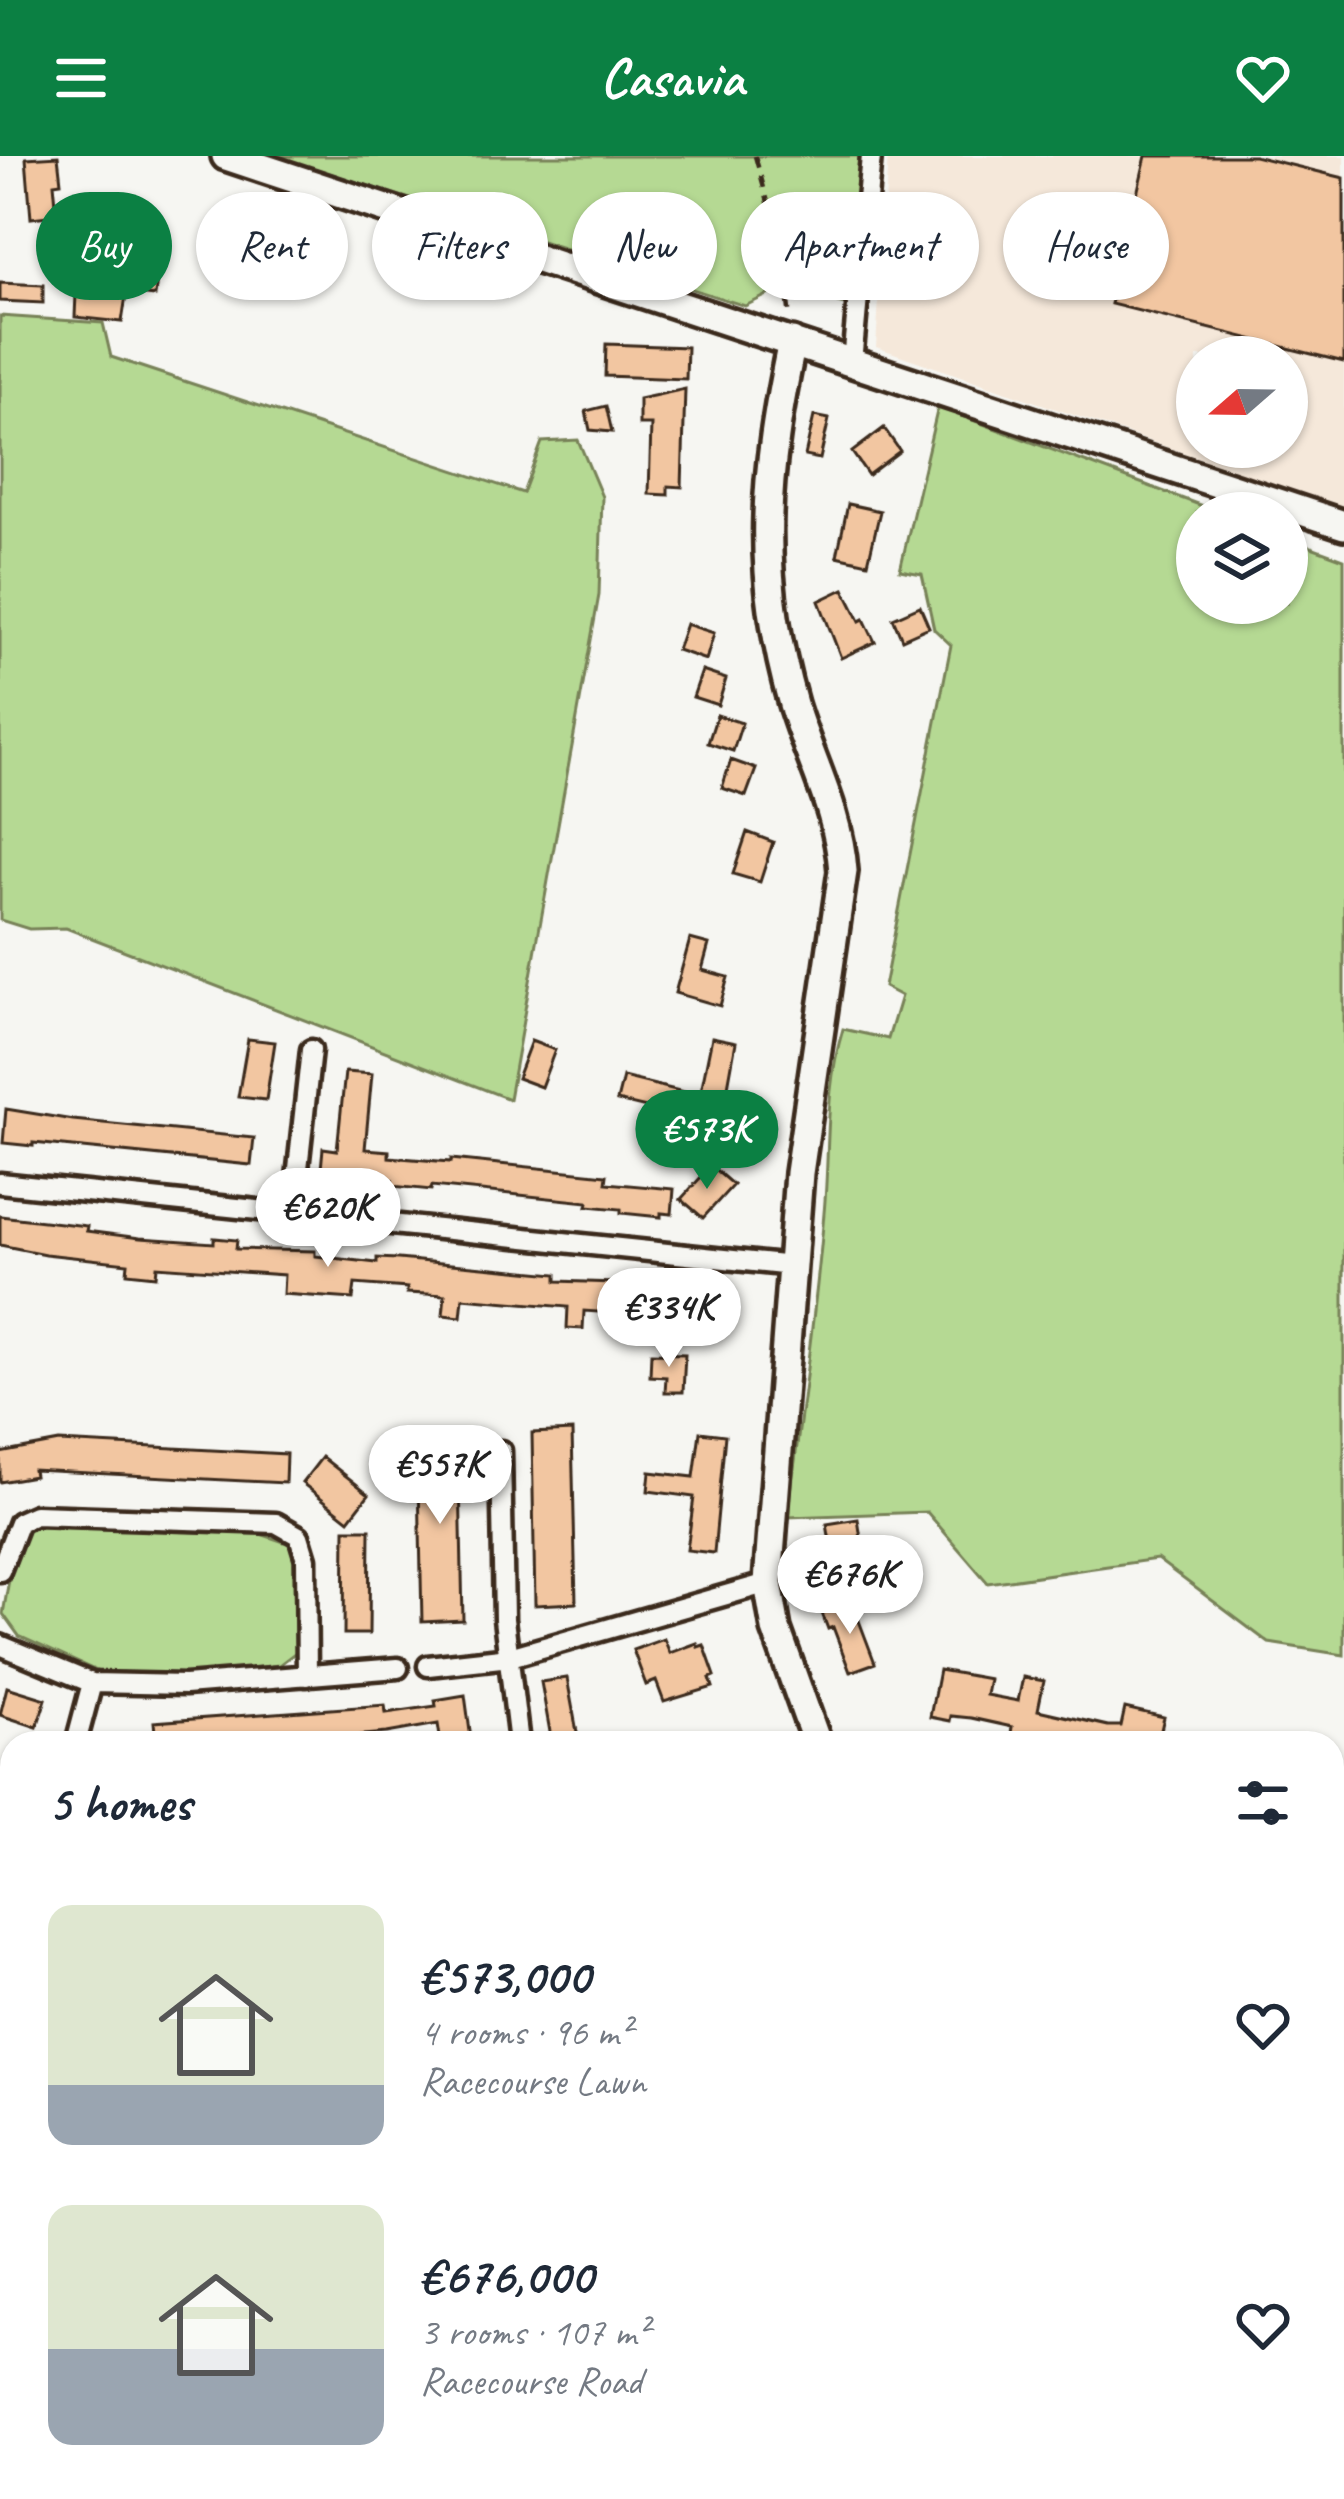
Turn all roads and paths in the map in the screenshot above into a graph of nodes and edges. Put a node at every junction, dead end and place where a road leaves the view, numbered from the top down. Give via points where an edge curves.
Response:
1 (226, 156) edge
2 (755, 156) edge
3 (871, 156) edge
4 (792, 342) junction
5 (852, 362) junction
6 (1344, 525) edge
7 (311, 1050) dead end
8 (0, 1184) edge
9 (292, 1214) junction
10 (792, 1266) junction
11 (501, 1450) dead end
12 (0, 1570) edge
13 (769, 1583) junction
14 (0, 1645) edge
15 (510, 1658) junction
16 (428, 1666) dead end
17 (398, 1668) dead end
18 (307, 1676) junction
19 (92, 1683) junction
20 (79, 1731) edge
21 (518, 1731) edge
22 (813, 1731) edge

1 - 4 street
2 - 4 path via 782,251
3 - 5 street
4 - 5 street
4 - 10 street via 770,468 769,602 842,871
5 - 6 street
7 - 9 street
8 - 9 street
9 - 10 street
10 - 13 street
11 - 15 street
12 - 18 street via 19,1522 35,1515 276,1523 299,1536 305,1559
13 - 15 street
13 - 22 street via 776,1629
14 - 19 street
15 - 16 street
15 - 21 street
17 - 18 street
18 - 19 street
19 - 20 street

